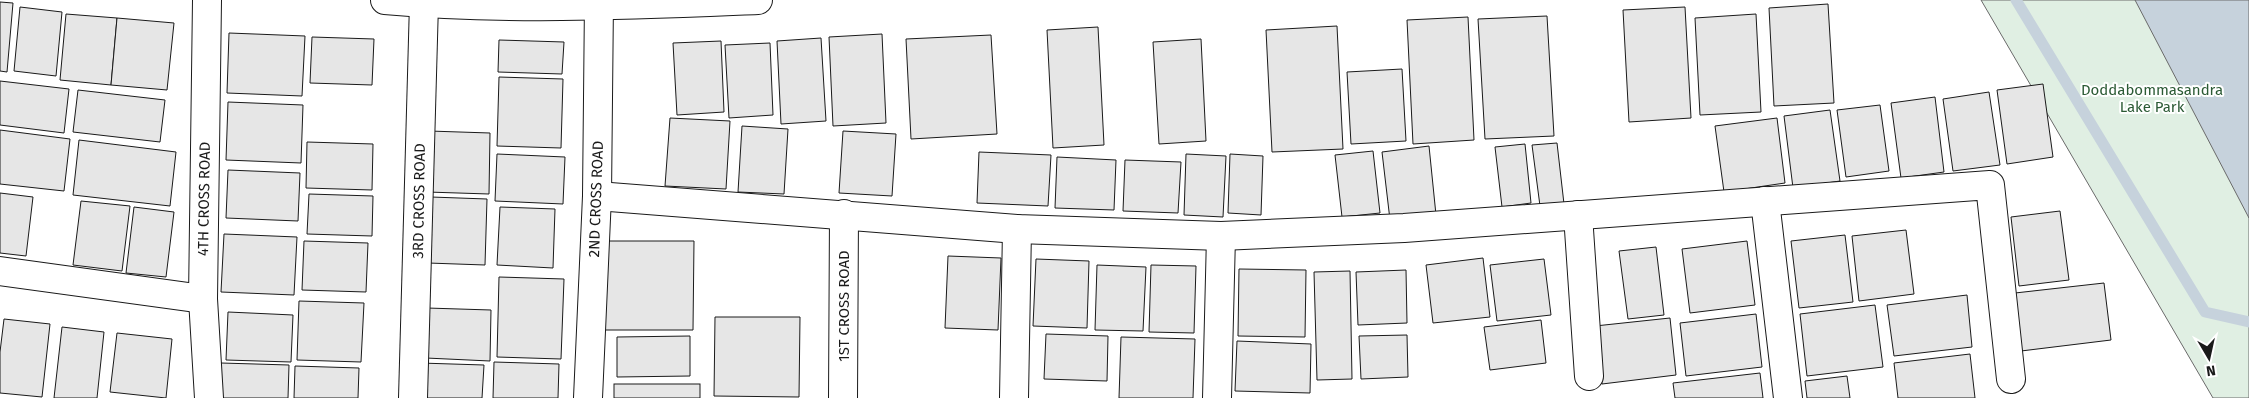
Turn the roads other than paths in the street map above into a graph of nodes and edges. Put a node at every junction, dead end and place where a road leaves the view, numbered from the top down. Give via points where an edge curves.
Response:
1 (206, 0) edge
2 (385, 0) edge
3 (758, 0) edge
4 (424, 3) junction
5 (599, 3) edge
6 (597, 196) junction
7 (1765, 201) junction
8 (844, 214) junction
9 (1578, 215) junction
10 (1017, 229) junction
11 (1221, 236) junction
12 (0, 271) edge
13 (203, 299) junction
14 (1589, 376) dead end
15 (2011, 379) dead end
16 (209, 398) edge
17 (413, 398) edge
18 (588, 398) edge
19 (843, 398) edge
20 (1014, 398) edge
21 (1217, 398) edge
22 (1788, 398) edge

1 - 13 street, 4TH CROSS ROAD
2 - 4 street
3 - 5 street
4 - 5 street
4 - 17 street, 3RD CROSS ROAD
5 - 6 street, 2ND CROSS ROAD
6 - 8 street
6 - 18 street, 2ND CROSS ROAD
7 - 9 street
7 - 15 street via 1990,185
7 - 22 street
8 - 10 street
8 - 19 street, 1ST CROSS ROAD
9 - 11 street via 1404,228
9 - 14 street
10 - 11 street
10 - 20 street
11 - 21 street
12 - 13 street
13 - 16 street, 4TH CROSS ROAD

